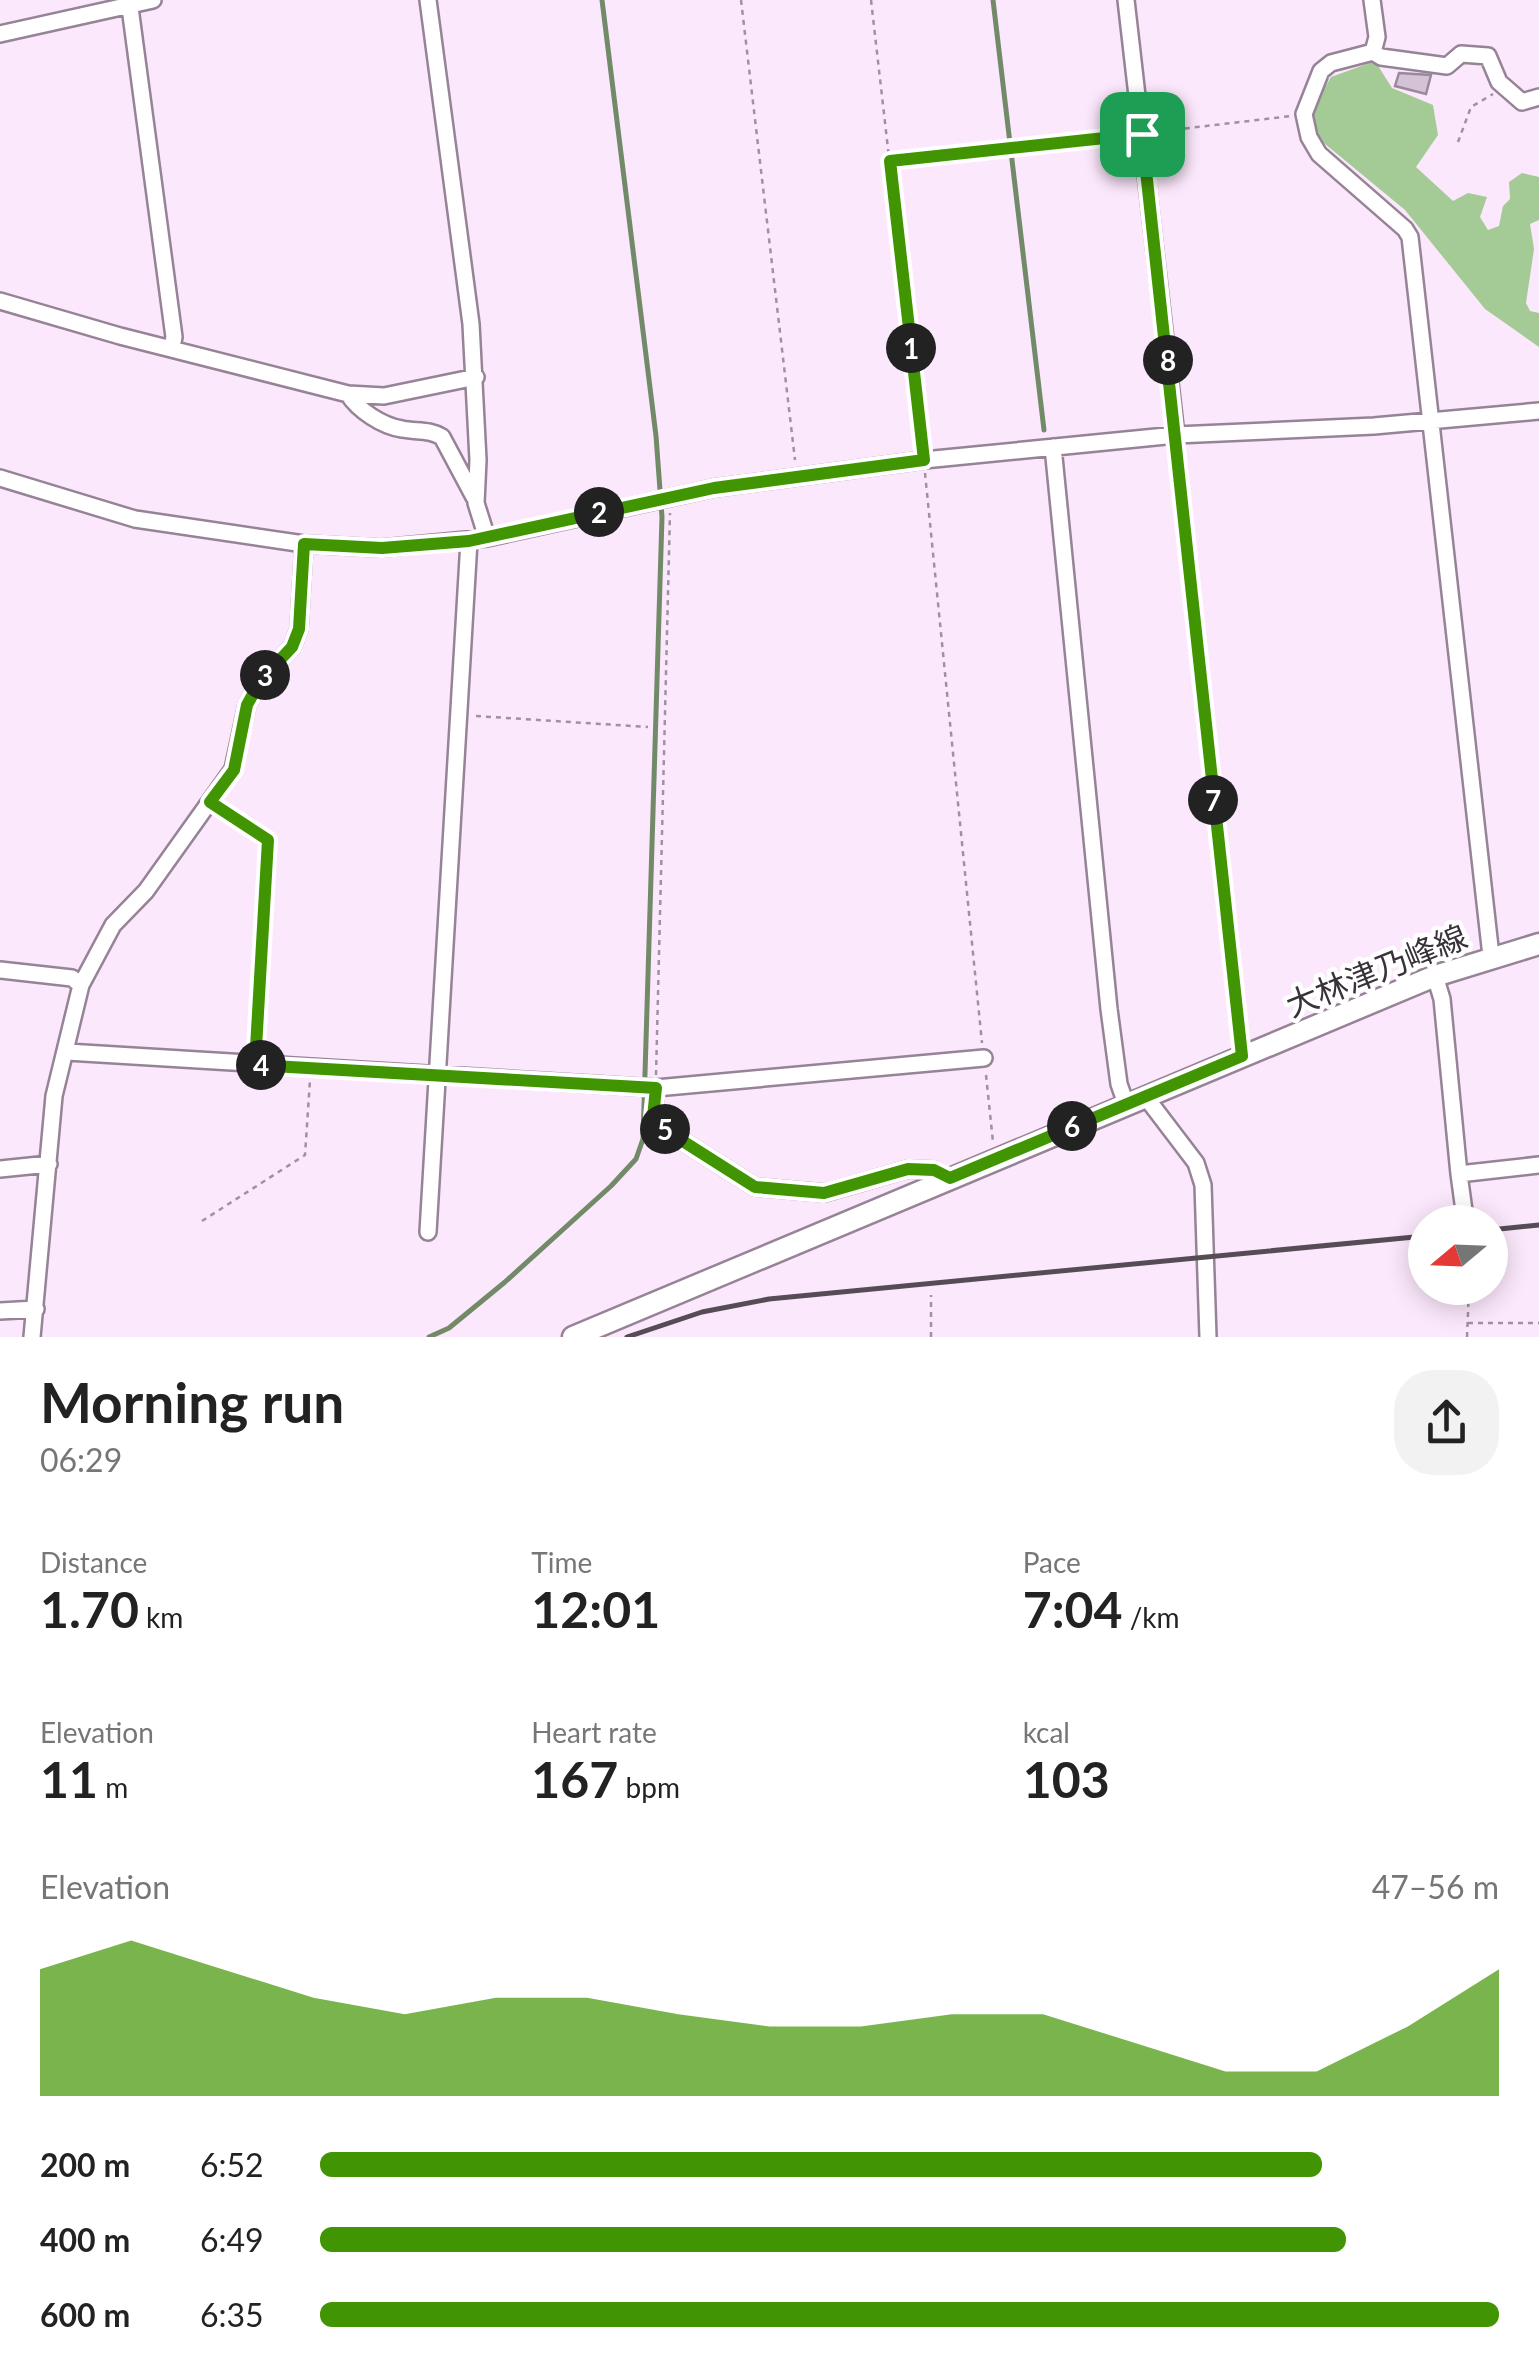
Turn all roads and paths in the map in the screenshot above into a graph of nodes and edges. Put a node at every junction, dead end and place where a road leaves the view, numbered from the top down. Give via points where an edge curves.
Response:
1 (153, 0) edge
2 (428, 0) edge
3 (741, 0) edge
4 (871, 0) edge
5 (1126, 0) edge
6 (1372, 0) edge
7 (130, 2) edge
8 (0, 34) edge
9 (1373, 52) junction
10 (1505, 88) junction
11 (1539, 97) edge
12 (1304, 114) junction
13 (1142, 134) junction
14 (1458, 142) dead end
15 (890, 161) junction
16 (0, 300) edge
17 (172, 348) junction
18 (476, 376) junction
19 (348, 394) junction
20 (1539, 411) edge
21 (1432, 421) junction
22 (1176, 434) junction
23 (1052, 447) junction
24 (924, 460) junction
25 (796, 476) junction
26 (0, 478) edge
27 (670, 496) junction
28 (476, 503) junction
29 (487, 538) junction
30 (469, 541) junction
31 (304, 544) junction
32 (459, 715) junction
33 (648, 727) dead end
34 (210, 802) junction
35 (1539, 944) edge
36 (1491, 956) junction
37 (0, 970) edge
38 (1435, 976) junction
39 (81, 985) junction
40 (68, 1052) junction
41 (1242, 1056) junction
42 (984, 1058) junction
43 (255, 1065) junction
44 (311, 1070) junction
45 (436, 1076) junction
46 (650, 1088) junction
47 (1136, 1100) junction
48 (998, 1158) junction
49 (49, 1164) junction
50 (1539, 1166) edge
51 (0, 1169) edge
52 (1459, 1174) junction
53 (950, 1178) junction
54 (1463, 1205) edge
55 (202, 1221) dead end
56 (428, 1232) dead end
57 (931, 1296) dead end
58 (1468, 1305) edge
59 (36, 1309) junction
60 (0, 1311) edge
61 (1468, 1322) junction
62 (1539, 1323) edge
63 (32, 1337) edge
64 (573, 1337) edge
65 (931, 1337) edge
66 (1208, 1337) edge
67 (1467, 1337) edge

1 - 7 street
2 - 18 street
3 - 25 path
4 - 15 path
5 - 13 street
6 - 9 street
7 - 8 street
7 - 17 street
9 - 10 street via 1447,66 1460,54 1488,56
9 - 12 street via 1331,63
10 - 11 street via 1522,102
10 - 14 path via 1470,107
12 - 13 path
12 - 21 street via 1319,154 1410,237
13 - 15 path
13 - 22 street
15 - 24 path
16 - 17 street
17 - 19 street
18 - 19 street via 384,396
18 - 28 street
19 - 28 street via 355,406 388,425 442,437
20 - 21 street
21 - 22 street
21 - 36 street
22 - 23 street
22 - 41 path
23 - 24 street
23 - 47 street via 1109,1009 1120,1084
24 - 25 street
24 - 42 path
25 - 27 street
26 - 31 street via 135,519
27 - 29 street
27 - 46 path
28 - 29 street
29 - 30 street
30 - 31 street via 382,548
30 - 32 street
31 - 34 street via 299,629 247,705 234,770
32 - 33 path
32 - 45 street
34 - 39 street via 113,925
34 - 43 path via 268,840
35 - 36 main road, 大林津乃峰線
36 - 38 main road, 大林津乃峰線
37 - 39 street via 72,978
38 - 41 main road, 大林津乃峰線
38 - 52 street
39 - 40 street
40 - 43 street
40 - 49 street via 54,1096
41 - 47 main road, 大林津乃峰線
42 - 46 street
42 - 48 path
43 - 44 street
44 - 45 street
44 - 55 path via 305,1155
45 - 46 street
45 - 56 street
46 - 53 street via 659,1126 755,1187 824,1193 908,1169
47 - 48 main road, 大林津乃峰線
47 - 66 street via 1196,1163
48 - 53 main road, 大林津乃峰線
49 - 51 street
49 - 59 street
50 - 52 street
52 - 54 street
53 - 64 main road, 大林津乃峰線
57 - 65 path
58 - 61 path
59 - 60 street
59 - 63 street
61 - 62 path
61 - 67 path

